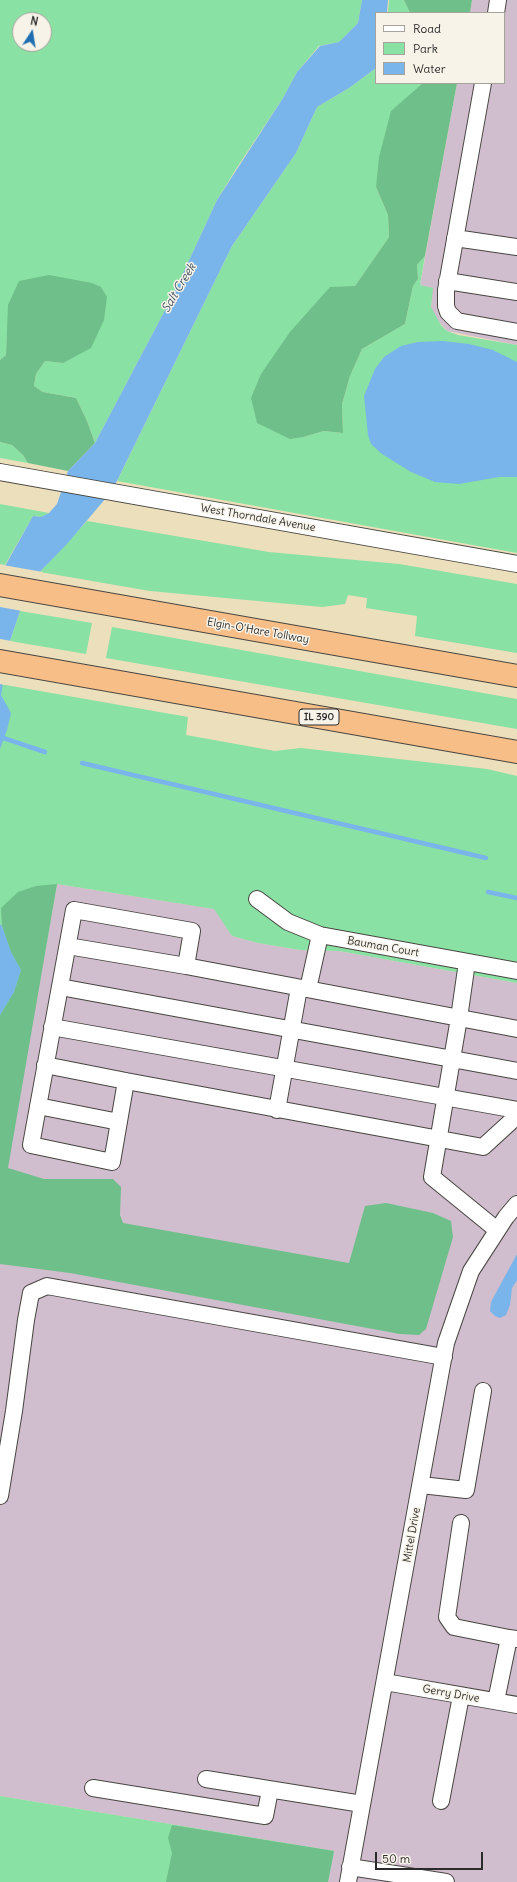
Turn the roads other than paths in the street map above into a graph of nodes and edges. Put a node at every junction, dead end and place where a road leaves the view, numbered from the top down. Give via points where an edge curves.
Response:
1 (498, 0) edge
2 (496, 12) edge
3 (483, 84) edge
4 (455, 238) junction
5 (517, 248) edge
6 (447, 280) junction
7 (517, 292) edge
8 (517, 332) edge
9 (7, 473) edge
10 (517, 564) edge
11 (0, 585) edge
12 (0, 661) edge
13 (517, 676) edge
14 (517, 752) edge
15 (258, 899) dead end
16 (320, 935) junction
17 (68, 946) junction
18 (467, 962) junction
19 (186, 966) junction
20 (517, 971) edge
21 (60, 987) junction
22 (303, 988) junction
23 (459, 1018) junction
24 (52, 1027) junction
25 (291, 1029) junction
26 (517, 1029) edge
27 (452, 1059) junction
28 (45, 1065) junction
29 (284, 1068) junction
30 (517, 1071) edge
31 (126, 1081) junction
32 (445, 1098) junction
33 (38, 1106) junction
34 (276, 1110) junction
35 (517, 1110) edge
36 (517, 1116) edge
37 (119, 1122) junction
38 (438, 1139) junction
39 (517, 1204) edge
40 (497, 1230) junction
41 (444, 1357) junction
42 (483, 1391) dead end
43 (421, 1485) junction
44 (0, 1496) edge
45 (461, 1524) dead end
46 (513, 1638) edge
47 (385, 1682) junction
48 (461, 1696) junction
49 (496, 1701) junction
50 (517, 1705) edge
51 (206, 1779) dead end
52 (93, 1788) dead end
53 (270, 1790) junction
54 (441, 1801) dead end
55 (362, 1804) junction
56 (349, 1874) edge
57 (446, 1882) edge

1 - 2 street
3 - 4 street
4 - 5 street
4 - 6 street
6 - 7 street
6 - 8 street via 446,306 451,317
9 - 10 street, West Thorndale Avenue
11 - 13 highway, Elgin-O'Hare Tollway
12 - 14 highway, IL 390
15 - 16 street, Bauman Court via 288,922
16 - 18 street, Bauman Court
16 - 22 street
17 - 19 street
17 - 19 street via 74,910 192,931
17 - 21 street
18 - 20 street, Bauman Court
18 - 23 street
19 - 22 street
21 - 24 street
21 - 25 street
22 - 23 street
22 - 25 street
23 - 26 street
23 - 27 street
24 - 28 street
24 - 29 street
25 - 27 street
25 - 29 street
27 - 30 street
27 - 32 street
28 - 31 street
28 - 33 street
29 - 32 street
29 - 34 street
31 - 34 street
31 - 37 street
32 - 35 street
32 - 38 street
33 - 37 street
33 - 37 street via 31,1145 112,1162
34 - 38 street
36 - 38 street via 483,1147
38 - 40 street via 432,1177
39 - 40 street, Mittel Drive
40 - 41 street, Mittel Drive via 471,1271 446,1343
41 - 43 street, Mittel Drive
41 - 44 street via 47,1286 31,1293
42 - 43 street via 466,1490
43 - 47 street, Mittel Drive
45 - 46 street via 446,1617 454,1627
46 - 49 street
47 - 48 street, Gerry Drive
47 - 55 street, Mittel Drive
48 - 49 street, Gerry Drive
48 - 54 street
49 - 50 street, Gerry Drive
51 - 53 street
52 - 53 street via 265,1816
53 - 55 street
55 - 56 street, Mittel Drive
56 - 57 street

